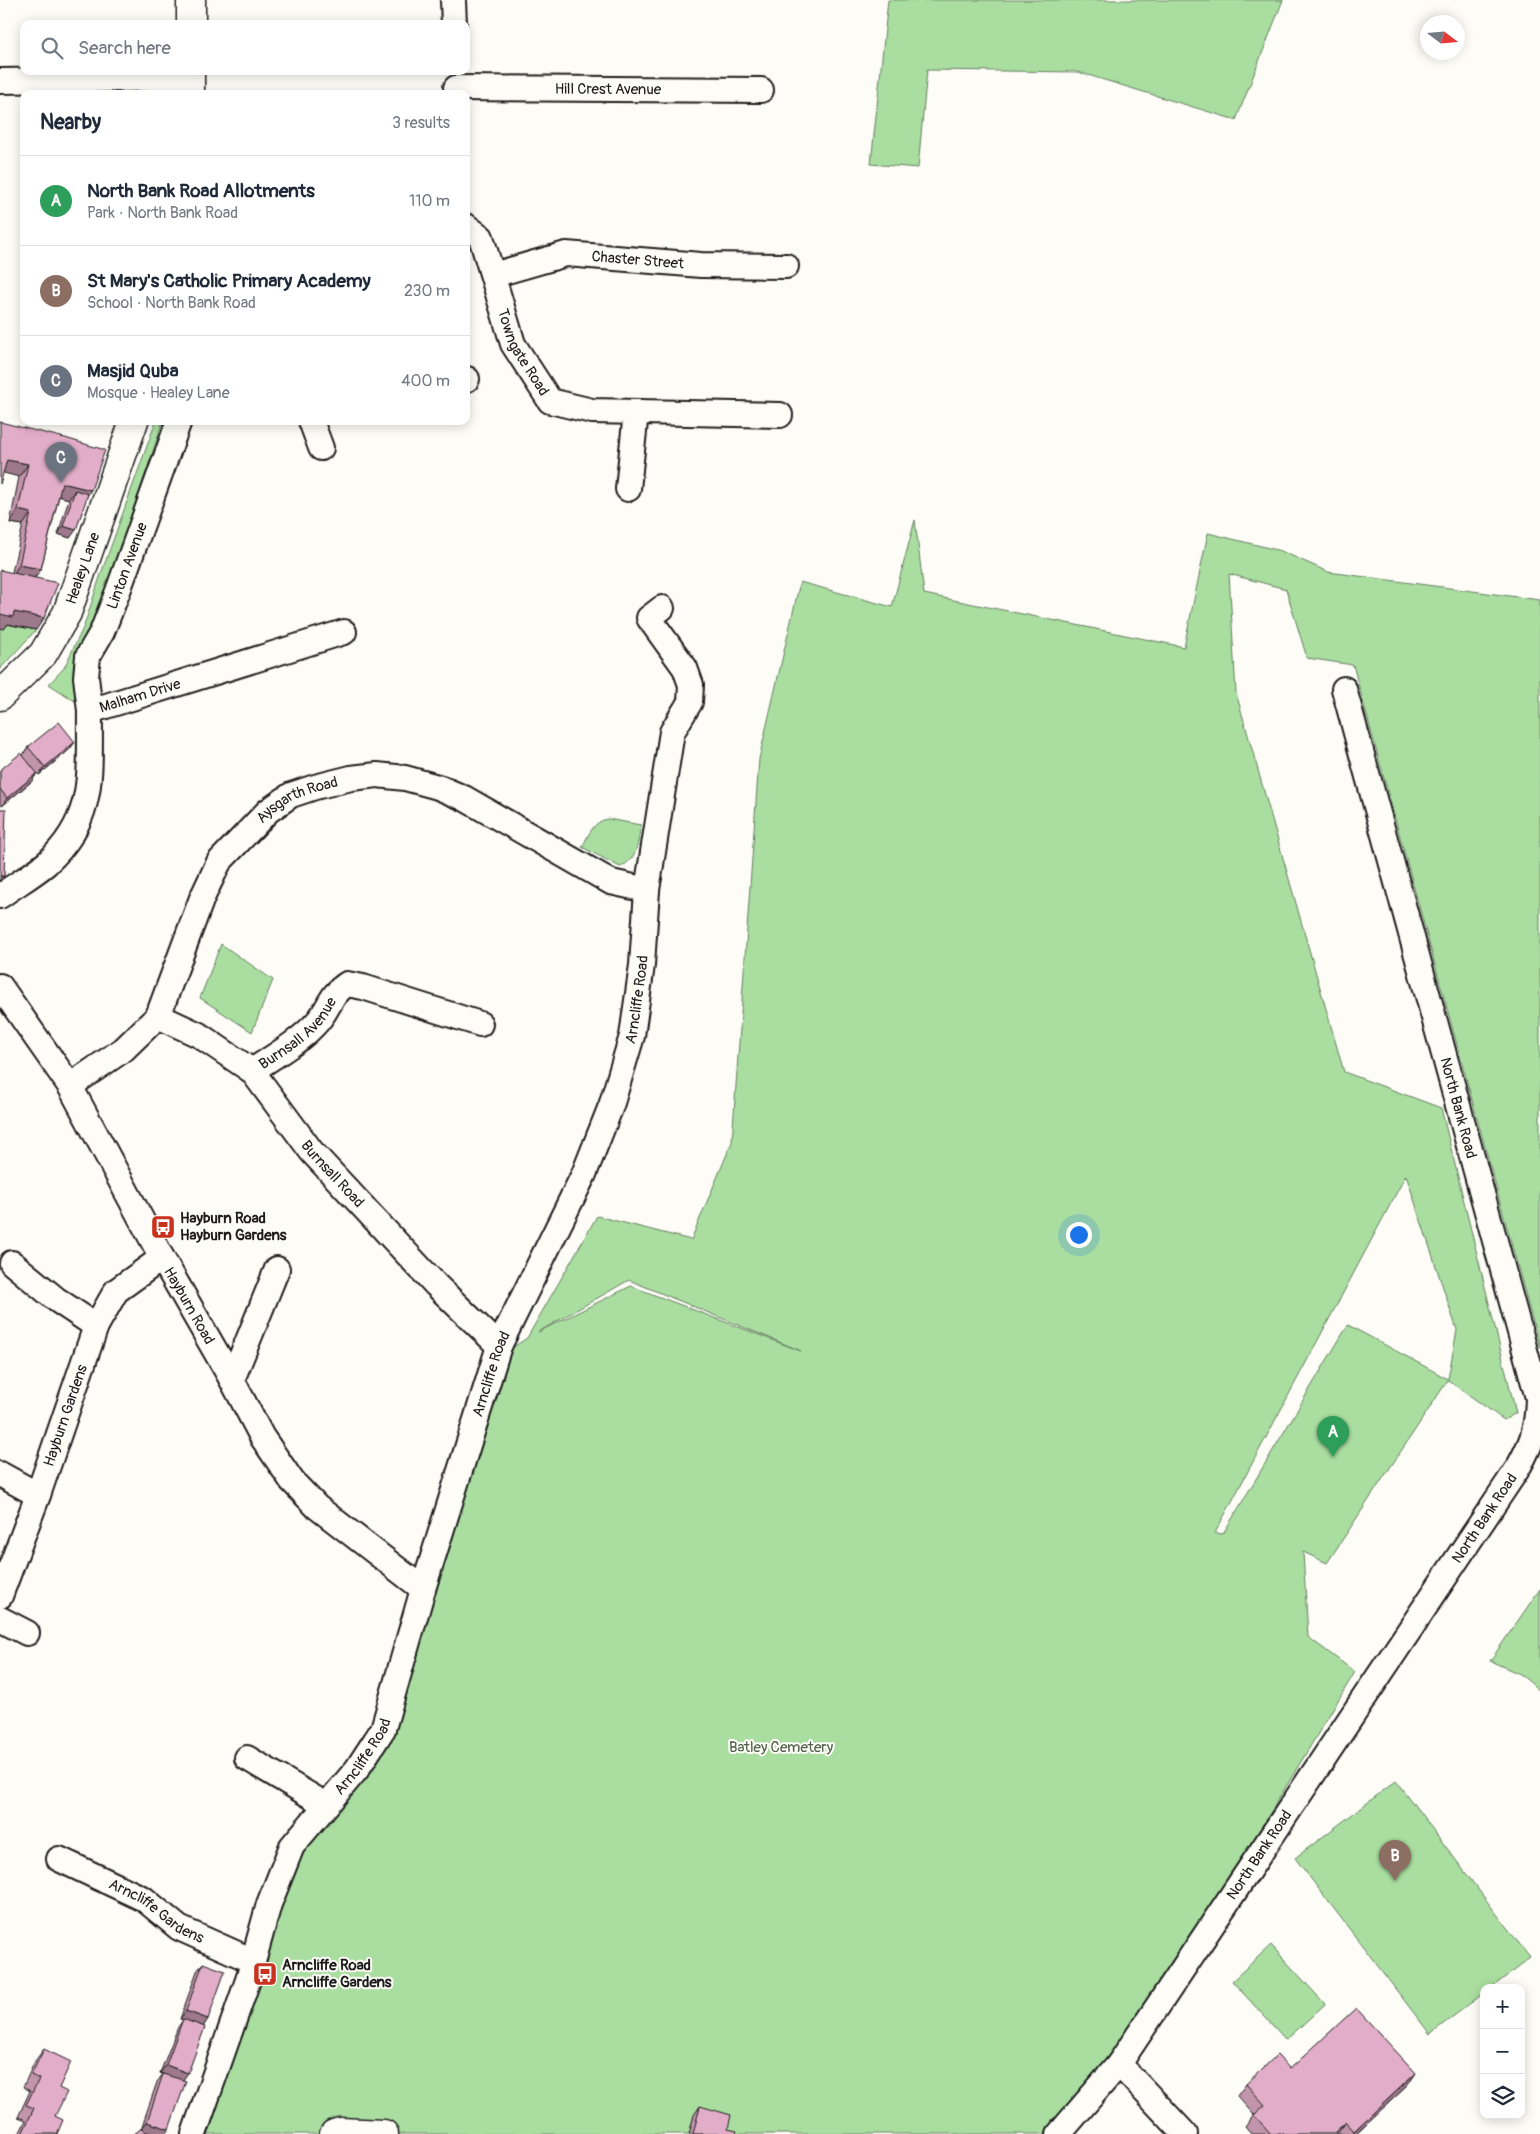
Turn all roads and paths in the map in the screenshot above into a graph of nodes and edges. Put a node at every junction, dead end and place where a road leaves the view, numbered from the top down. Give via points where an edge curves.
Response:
1 (191, 0) edge
2 (453, 0) edge
3 (191, 20) edge
4 (454, 20) edge
5 (0, 81) edge
6 (190, 81) edge
7 (456, 84) edge
8 (761, 90) dead end
9 (470, 229) edge
10 (786, 266) dead end
11 (493, 275) junction
12 (636, 412) junction
13 (780, 415) dead end
14 (133, 425) edge
15 (178, 425) edge
16 (312, 425) edge
17 (321, 448) dead end
18 (628, 490) dead end
19 (662, 608) dead end
20 (344, 632) dead end
21 (1344, 689) dead end
22 (0, 696) edge
23 (90, 711) junction
24 (647, 890) junction
25 (0, 896) edge
26 (0, 986) edge
27 (158, 1016) junction
28 (480, 1024) dead end
29 (252, 1071) junction
30 (70, 1086) junction
31 (162, 1258) junction
32 (12, 1262) dead end
33 (277, 1269) dead end
34 (96, 1326) junction
35 (498, 1346) junction
36 (232, 1380) junction
37 (0, 1474) edge
38 (38, 1495) junction
39 (422, 1589) junction
40 (0, 1596) edge
41 (0, 1619) edge
42 (27, 1633) dead end
43 (247, 1758) dead end
44 (326, 1805) junction
45 (59, 1859) dead end
46 (253, 1961) junction
47 (1119, 2064) junction
48 (194, 2134) edge
49 (334, 2134) edge
50 (384, 2134) edge
51 (1059, 2134) edge
52 (1185, 2134) edge

1 - 3 main road
2 - 4 street
5 - 6 street
7 - 8 street, Hill Crest Avenue
9 - 11 street, Towngate Road via 481,237
10 - 11 street, Chaster Street via 701,265 566,254
11 - 12 street, Towngate Road via 513,344 550,401 592,411
12 - 13 street, Towngate Road
12 - 18 street
14 - 22 main road, Healey Lane via 67,613 42,654
15 - 23 street, Linton Avenue via 118,591 102,632 88,656 86,677
16 - 17 street
19 - 24 street, Arncliffe Road via 649,618 685,668 691,684 690,702 672,732
20 - 23 street, Malham Drive
21 - 47 street, North Bank Road via 1538,1398 1537,1425 1527,1451 1507,1484
23 - 25 street, Malham Drive via 89,784 85,808 75,830 46,864
24 - 27 street, Aysgarth Road via 611,882 464,798 438,787 405,778 376,775 315,786 291,795 268,811 219,862 202,898
24 - 35 street, Arncliffe Road via 642,965 632,1036 611,1106 580,1182
26 - 30 street, Hayburn Road
27 - 29 street, Burnsall Road via 199,1035
27 - 30 street, Aysgarth Road via 124,1049
28 - 29 street, Burnsall Avenue via 348,984 337,990 318,1021 296,1041
29 - 35 street, Burnsall Road via 312,1152 436,1285
30 - 31 street, Hayburn Road
31 - 34 street, Hayburn Gardens via 116,1291
31 - 36 street, Hayburn Road
32 - 34 street via 57,1300
33 - 36 street
34 - 38 street, Hayburn Gardens
35 - 39 street, Arncliffe Road
36 - 39 street, Hayburn Road via 262,1437 292,1481 317,1507
37 - 38 street
38 - 40 street, Hayburn Gardens
39 - 44 street, Arncliffe Road via 383,1729 357,1768
41 - 42 street
43 - 44 street
44 - 46 street, Arncliffe Road via 292,1846 268,1904
45 - 46 street, Arncliffe Gardens via 144,1899 179,1928
46 - 48 street, Arncliffe Road
47 - 51 street, North Bank Road
47 - 52 street
49 - 50 main road

